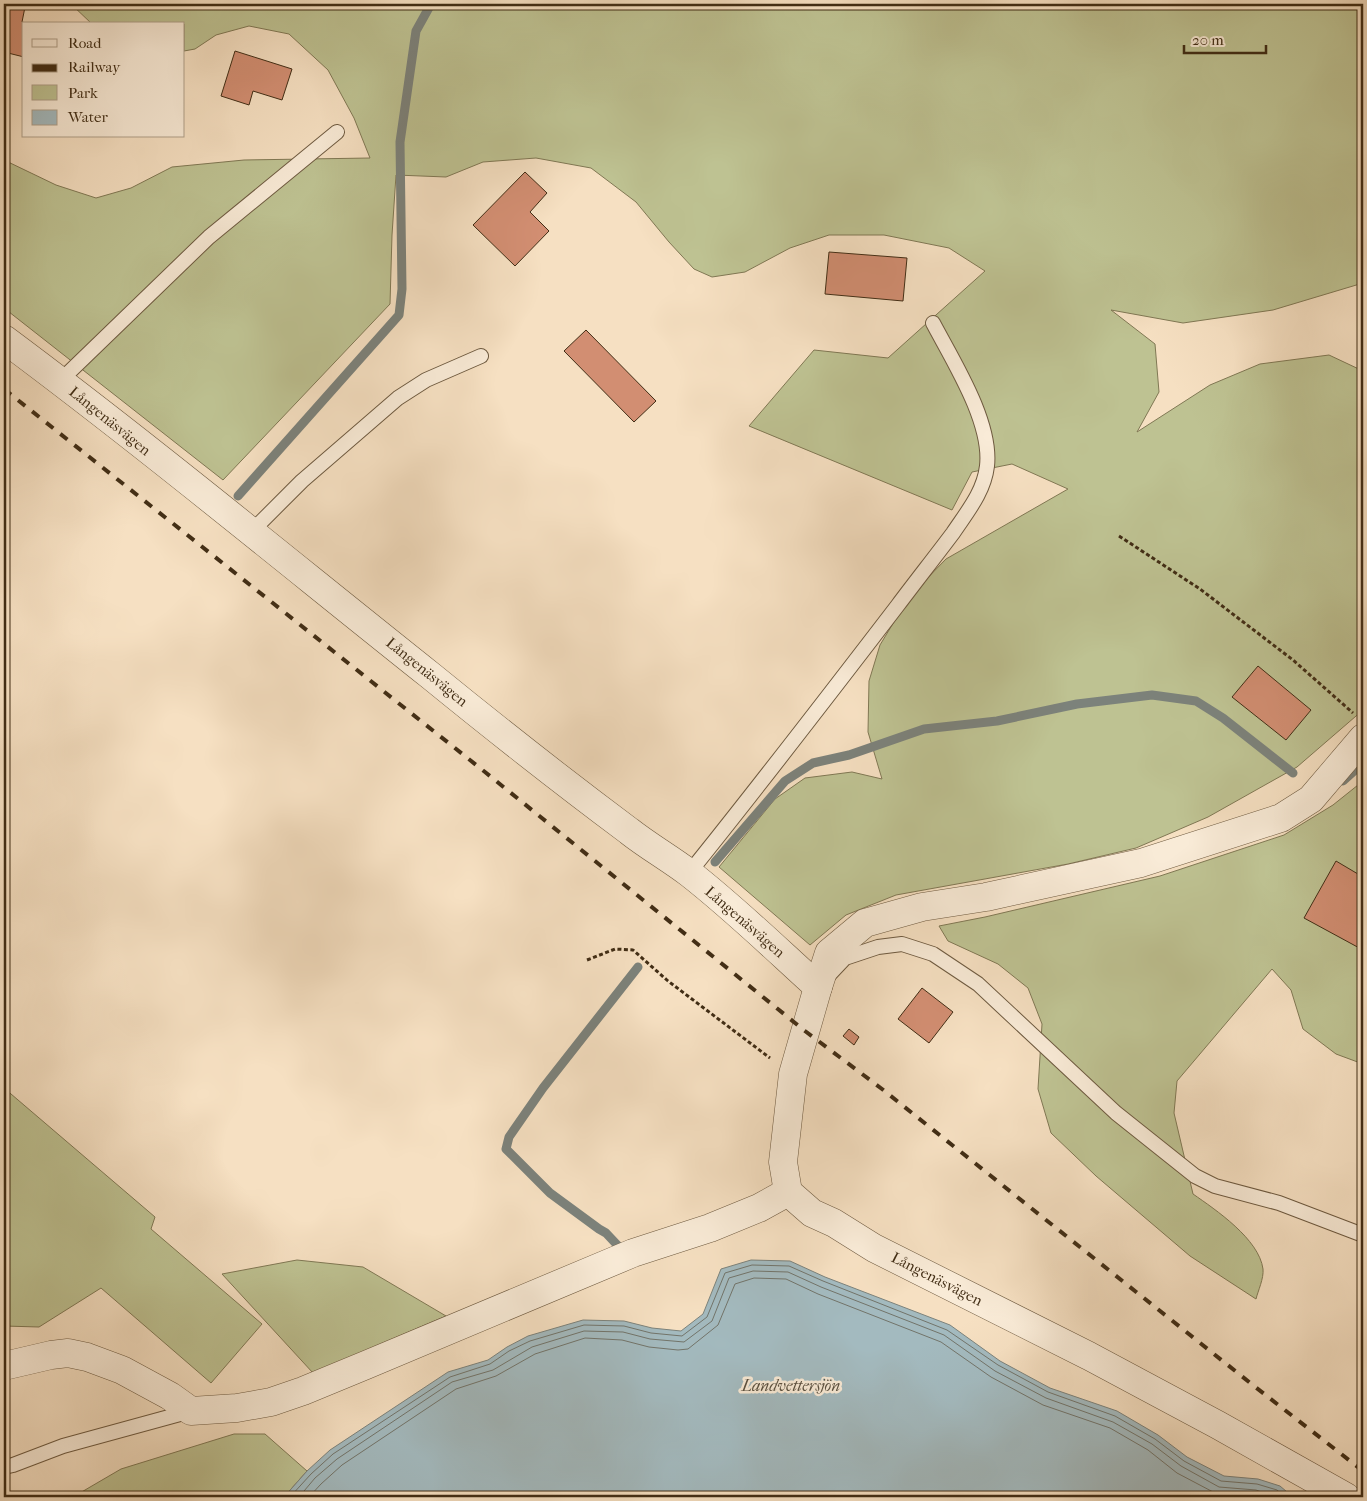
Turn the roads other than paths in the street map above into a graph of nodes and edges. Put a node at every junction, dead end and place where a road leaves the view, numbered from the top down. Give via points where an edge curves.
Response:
1 (337, 132) dead end
2 (933, 323) dead end
3 (4, 339) edge
4 (481, 356) dead end
5 (60, 381) junction
6 (252, 531) junction
7 (1360, 727) edge
8 (689, 873) junction
9 (818, 988) junction
10 (788, 1192) junction
11 (1363, 1235) edge
12 (4, 1366) edge
13 (192, 1411) junction
14 (4, 1467) edge
15 (1346, 1497) edge

1 - 5 lane via 209,237
2 - 8 lane via 966,384 982,427 987,466 982,488 937,554 780,761
3 - 5 street, Långenäsvägen
4 - 6 lane via 426,380 398,398 302,481
5 - 6 street, Långenäsvägen
6 - 8 street, Långenäsvägen via 431,677 630,832
7 - 9 street via 1311,799 1281,818 1141,863 922,908 865,923 829,953
8 - 9 street, Långenäsvägen
9 - 10 street via 793,1074 784,1162
9 - 11 lane via 845,958 878,947 902,944 933,954 978,984 1116,1113 1195,1176 1215,1186 1278,1203
10 - 13 street via 759,1208 633,1253 304,1391 237,1408
10 - 15 street, Långenäsvägen via 812,1213 834,1222 874,1248 1098,1360
12 - 13 street via 68,1353 87,1357 122,1370
13 - 14 lane via 63,1446

